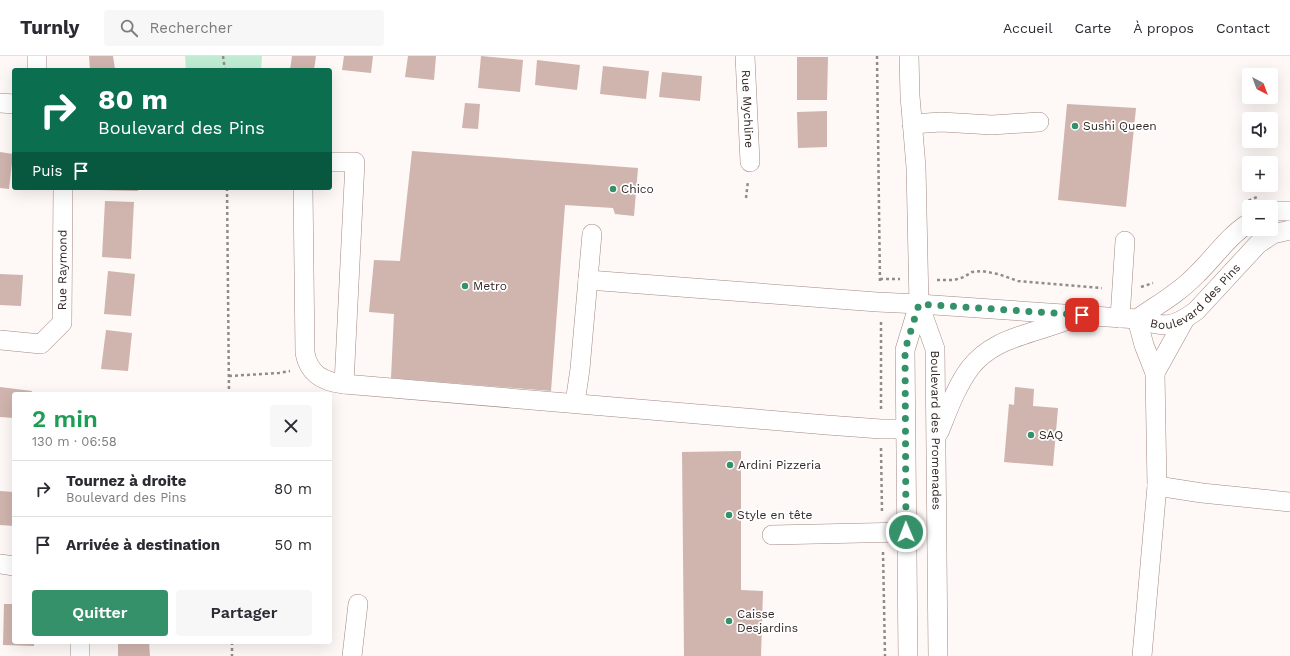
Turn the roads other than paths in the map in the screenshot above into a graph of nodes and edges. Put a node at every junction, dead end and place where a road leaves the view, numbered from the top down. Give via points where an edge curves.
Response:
1 (37, 56) edge
2 (745, 56) edge
3 (909, 56) edge
4 (37, 68) edge
5 (0, 103) edge
6 (12, 104) edge
7 (1039, 122) dead end
8 (912, 124) junction
9 (332, 162) edge
10 (750, 162) dead end
11 (63, 190) edge
12 (303, 190) edge
13 (1278, 211) edge
14 (1290, 212) edge
15 (1242, 228) edge
16 (1290, 230) edge
17 (592, 234) dead end
18 (1125, 241) dead end
19 (588, 280) junction
20 (919, 304) junction
21 (1082, 315) junction
22 (1128, 319) junction
23 (1185, 319) junction
24 (0, 340) edge
25 (1156, 373) junction
26 (344, 384) junction
27 (575, 403) junction
28 (905, 429) junction
29 (936, 439) junction
30 (1157, 486) junction
31 (1290, 502) edge
32 (906, 532) junction
33 (772, 535) dead end
34 (0, 564) edge
35 (12, 566) edge
36 (358, 604) dead end
37 (80, 644) edge
38 (80, 656) edge
39 (352, 656) edge
40 (908, 656) edge
41 (938, 656) edge
42 (1142, 656) edge

1 - 4 street
2 - 10 street, Rue Mychline
3 - 8 street, Boulevard des Promenades
5 - 6 street
7 - 8 street via 992,125 941,122
8 - 20 street, Boulevard des Promenades via 916,167
9 - 26 street via 355,162
11 - 24 street, Rue Raymond via 62,322 41,344
12 - 26 street via 305,354 309,368 316,374 325,380
13 - 14 street
15 - 22 street via 1185,286 1167,300
16 - 23 street, Boulevard des Pins via 1273,234 1255,246 1204,303
17 - 19 street
18 - 22 street
19 - 20 street, Boulevard des Pins
19 - 27 street
20 - 21 street, Boulevard des Pins
20 - 28 street, Boulevard des Promenades via 905,350
20 - 29 street, Boulevard des Promenades via 935,349
21 - 22 street, Boulevard des Pins
21 - 29 street via 1009,339 978,359 959,387
22 - 23 street, Boulevard des Pins via 1161,326 1176,324
22 - 25 street via 1144,345
23 - 25 street
25 - 30 street
26 - 27 street
27 - 28 street
28 - 32 street, Boulevard des Promenades
29 - 41 street, Boulevard des Promenades
30 - 31 street
30 - 42 street
32 - 33 street
32 - 40 street, Boulevard des Promenades
34 - 35 street
36 - 39 street
37 - 38 street

